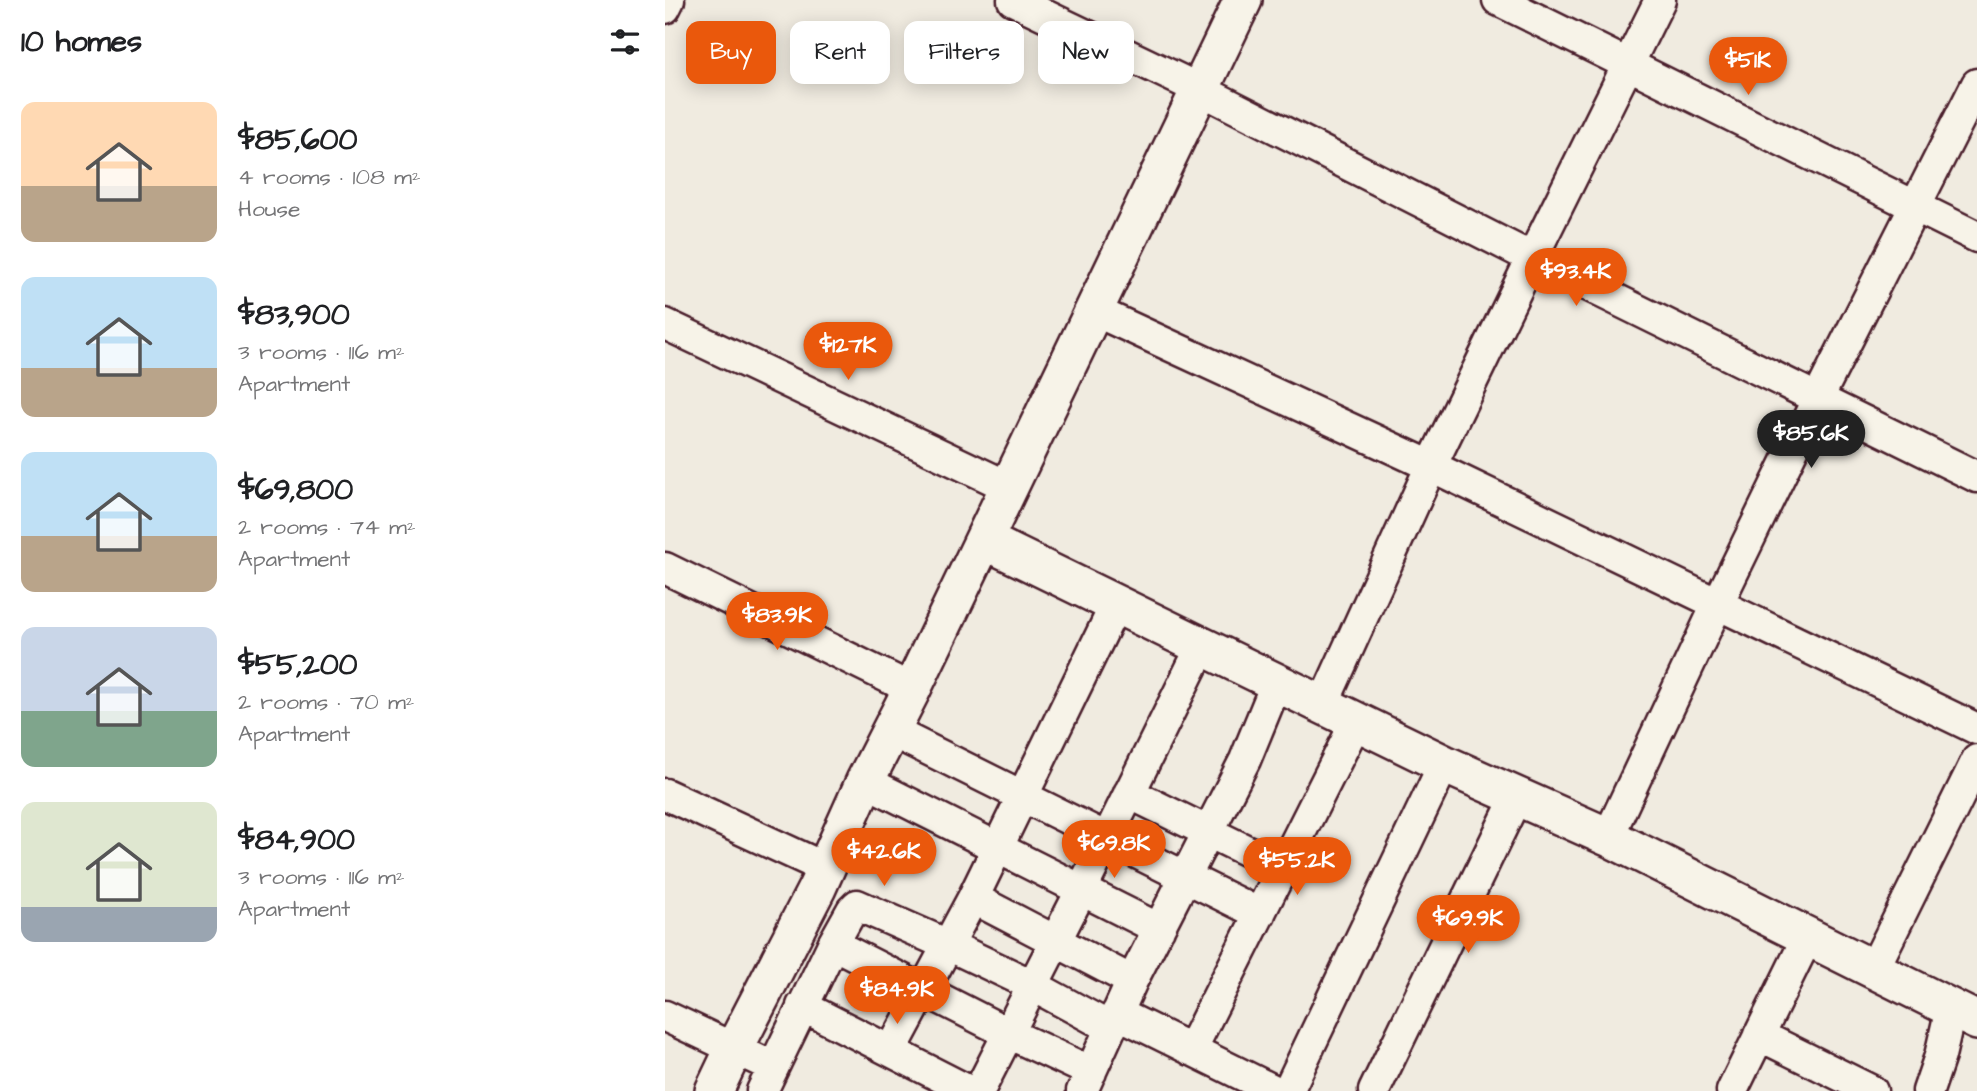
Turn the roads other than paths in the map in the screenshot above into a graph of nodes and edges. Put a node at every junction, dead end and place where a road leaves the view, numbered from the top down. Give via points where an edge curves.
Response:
1 (669, 0) edge
2 (1013, 0) edge
3 (1243, 0) edge
4 (1497, 0) edge
5 (1660, 0) edge
6 (665, 8) edge
7 (1627, 65) junction
8 (1977, 84) edge
9 (1199, 89) junction
10 (1914, 207) junction
11 (1977, 237) edge
12 (1532, 258) junction
13 (1094, 311) junction
14 (665, 324) edge
15 (1818, 398) junction
16 (1431, 466) junction
17 (1977, 477) edge
18 (1009, 487) junction
19 (984, 540) junction
20 (665, 568) edge
21 (1718, 603) junction
22 (1116, 604) junction
23 (1202, 646) junction
24 (1277, 682) junction
25 (912, 689) junction
26 (1323, 704) junction
27 (1357, 720) junction
28 (1977, 729) edge
29 (891, 731) junction
30 (1977, 760) edge
31 (1444, 764) junction
32 (865, 781) junction
33 (1129, 793) junction
34 (665, 794) edge
35 (1022, 796) junction
36 (1516, 797) junction
37 (1208, 832) junction
38 (1608, 837) junction
39 (1107, 838) junction
40 (998, 848) junction
41 (1282, 868) junction
42 (827, 869) junction
43 (1185, 877) junction
44 (1081, 889) junction
45 (973, 898) junction
46 (1260, 914) junction
47 (1159, 929) junction
48 (1808, 936) junction
49 (1055, 942) junction
50 (833, 944) junction
51 (948, 945) junction
52 (1874, 968) junction
53 (1132, 981) junction
54 (1032, 985) junction
55 (924, 989) junction
56 (802, 1006) junction
57 (1964, 1015) edge
58 (665, 1016) edge
59 (1114, 1020) junction
60 (1008, 1033) junction
61 (1759, 1035) junction
62 (734, 1049) junction
63 (1191, 1050) junction
64 (891, 1051) junction
65 (767, 1079) edge
66 (1086, 1082) edge
67 (713, 1091) edge
68 (969, 1091) edge
69 (979, 1091) edge
70 (1275, 1091) edge
71 (1288, 1091) edge
72 (1374, 1091) edge
73 (1733, 1091) edge
74 (1872, 1091) edge
75 (1928, 1091) edge

1 - 6 street
2 - 9 street
3 - 9 street
4 - 7 street
5 - 7 street
7 - 10 street
7 - 12 street
8 - 10 street
9 - 12 street
9 - 13 street
10 - 11 street
10 - 15 street
12 - 15 street
12 - 16 street
13 - 16 street
13 - 18 street
14 - 18 street
15 - 17 street
15 - 21 street
16 - 21 street
16 - 26 street
18 - 19 street
19 - 22 street
19 - 25 street
20 - 25 street
21 - 28 street
21 - 38 street
22 - 23 street
22 - 35 street
23 - 24 street
23 - 33 street
24 - 26 street
24 - 37 street via 1245,760
25 - 29 street
26 - 27 street
27 - 31 street
27 - 41 street
29 - 32 street
29 - 35 street
30 - 52 street
31 - 36 street
31 - 71 street
32 - 40 street
32 - 42 street
33 - 37 street
33 - 39 street
34 - 42 street
35 - 39 street
35 - 40 street
36 - 38 street
36 - 72 street
37 - 41 street
37 - 43 street
38 - 48 street
39 - 43 street
39 - 44 street
40 - 44 street
40 - 45 street
41 - 46 street
42 - 62 street
43 - 46 street
43 - 47 street
44 - 47 street
44 - 49 street
45 - 49 street
45 - 51 street
46 - 63 street
47 - 53 street
48 - 52 street
48 - 61 street
49 - 53 street
49 - 54 street
50 - 51 street via 857,905
50 - 55 street
50 - 56 street
51 - 54 street
51 - 55 street
52 - 57 street
53 - 59 street
54 - 59 street
54 - 60 street
55 - 60 street
55 - 64 street
56 - 64 street
56 - 65 street
57 - 75 street via 1940,1056
58 - 62 street
59 - 63 street
59 - 66 street
60 - 66 street
60 - 69 street
61 - 73 street
61 - 74 street
62 - 65 street
62 - 67 street
63 - 70 street
64 - 68 street

